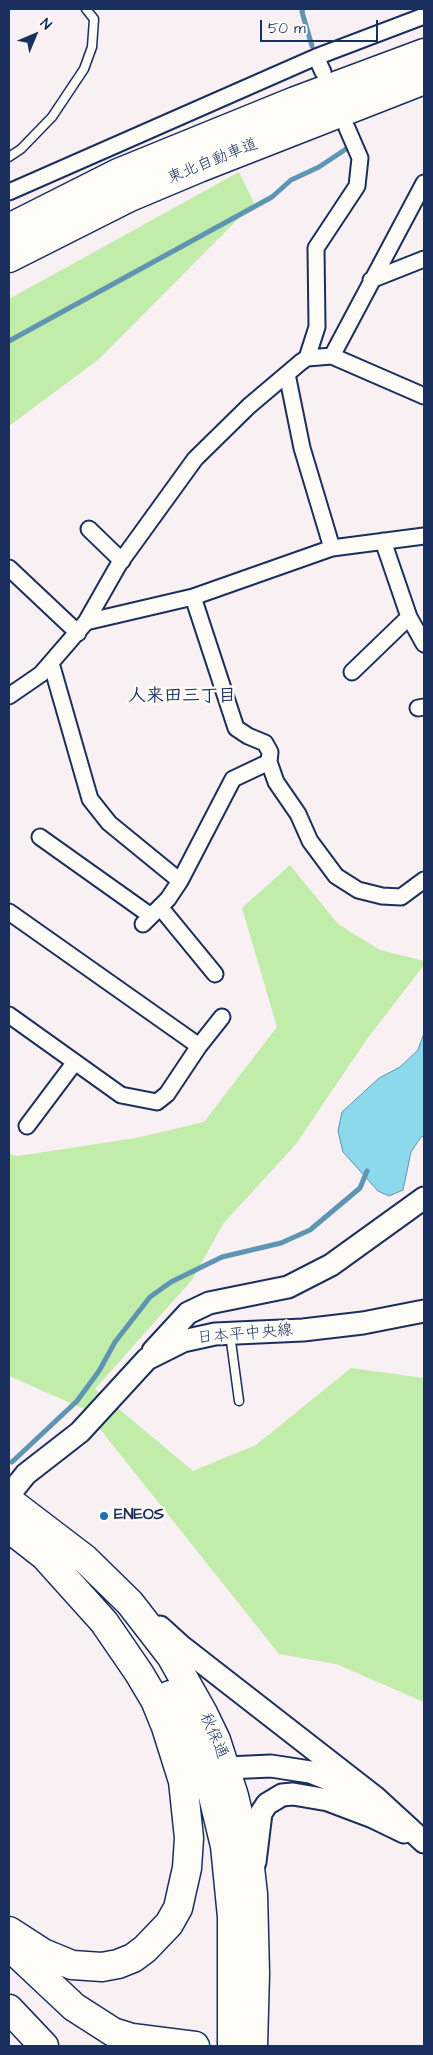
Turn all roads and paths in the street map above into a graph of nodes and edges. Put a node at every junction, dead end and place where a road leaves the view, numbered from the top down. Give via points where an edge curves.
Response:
1 (86, 9) edge
2 (424, 16) edge
3 (424, 53) edge
4 (316, 57) junction
5 (323, 72) dead end
6 (424, 80) edge
7 (347, 128) dead end
8 (9, 157) edge
9 (424, 183) edge
10 (9, 192) edge
11 (9, 228) edge
12 (9, 258) edge
13 (424, 259) edge
14 (371, 280) junction
15 (332, 356) junction
16 (307, 358) junction
17 (287, 374) junction
18 (424, 396) edge
19 (88, 529) dead end
20 (424, 536) edge
21 (383, 541) junction
22 (332, 548) junction
23 (122, 561) junction
24 (9, 568) edge
25 (194, 597) junction
26 (409, 617) junction
27 (82, 627) junction
28 (424, 644) edge
29 (51, 663) junction
30 (352, 672) dead end
31 (9, 696) edge
32 (269, 762) junction
33 (40, 838) dead end
34 (424, 880) edge
35 (180, 881) junction
36 (9, 912) edge
37 (151, 916) junction
38 (215, 974) dead end
39 (9, 1015) edge
40 (222, 1017) dead end
41 (199, 1046) junction
42 (75, 1062) junction
43 (27, 1126) dead end
44 (424, 1198) edge
45 (424, 1311) edge
46 (230, 1333) junction
47 (147, 1359) junction
48 (240, 1402) dead end
49 (9, 1495) edge
50 (9, 1501) edge
51 (9, 1528) edge
52 (41, 1552) junction
53 (105, 1578) junction
54 (198, 1751) junction
55 (226, 1768) junction
56 (422, 1843) edge
57 (253, 1894) junction
58 (9, 1922) edge
59 (254, 1942) junction
60 (16, 1944) edge
61 (194, 2046) edge
62 (232, 2046) edge
63 (253, 2046) edge
64 (269, 2046) edge

1 - 8 lane via 94,19 92,47 84,69 52,117
2 - 4 street
3 - 11 highway, 東北自動車道 via 295,101 127,170
4 - 5 street
4 - 10 street
6 - 12 highway, 東北自動車道 via 190,171
7 - 16 street via 360,158 357,186 316,248 318,328
9 - 14 street
13 - 14 street
14 - 15 street
15 - 16 street
15 - 18 street
16 - 17 street
17 - 22 street via 302,448
17 - 23 street via 195,459
19 - 23 street
20 - 21 street
21 - 22 street
21 - 26 street
22 - 25 street
23 - 27 street
24 - 27 street
25 - 27 street
25 - 32 street via 236,728 265,743 270,752
26 - 28 street
26 - 30 street
27 - 29 street
29 - 31 street
29 - 35 street via 90,799 109,823
32 - 34 street via 276,782 298,814 310,841 336,876 358,890 401,897
32 - 35 street via 233,779
33 - 37 street
35 - 37 street
36 - 41 street
37 - 38 street
39 - 42 street
40 - 41 street
41 - 42 street via 167,1094 157,1102 121,1095
42 - 43 street
44 - 47 street via 331,1264 288,1287 209,1303 188,1313
45 - 46 street, 日本平中央線 via 303,1330
46 - 47 street, 日本平中央線 via 183,1341
46 - 48 lane
47 - 49 street, 日本平中央線 via 80,1432 26,1474
50 - 53 highway, 秋保通 via 61,1539
51 - 52 highway, 秋保通
52 - 54 highway, 秋保通 via 91,1594 131,1639 168,1691
52 - 60 highway via 104,1622 154,1700 183,1781 189,1838 187,1868 178,1908 158,1938 133,1958 102,1967 86,1967
53 - 55 highway, 秋保通 via 152,1628 171,1656 203,1713
53 - 56 street via 181,1646 354,1780
54 - 55 street
54 - 62 highway, 秋保通 via 218,1815 229,1879 233,1957
55 - 56 street via 271,1766 310,1772 347,1790
55 - 57 highway, 秋保通 via 243,1829
56 - 57 street via 353,1808 306,1796 282,1795 267,1804 261,1813
57 - 59 highway, 秋保通
58 - 60 highway
59 - 63 highway, 秋保通
59 - 64 highway
60 - 61 highway via 74,2007 113,2032 132,2038

